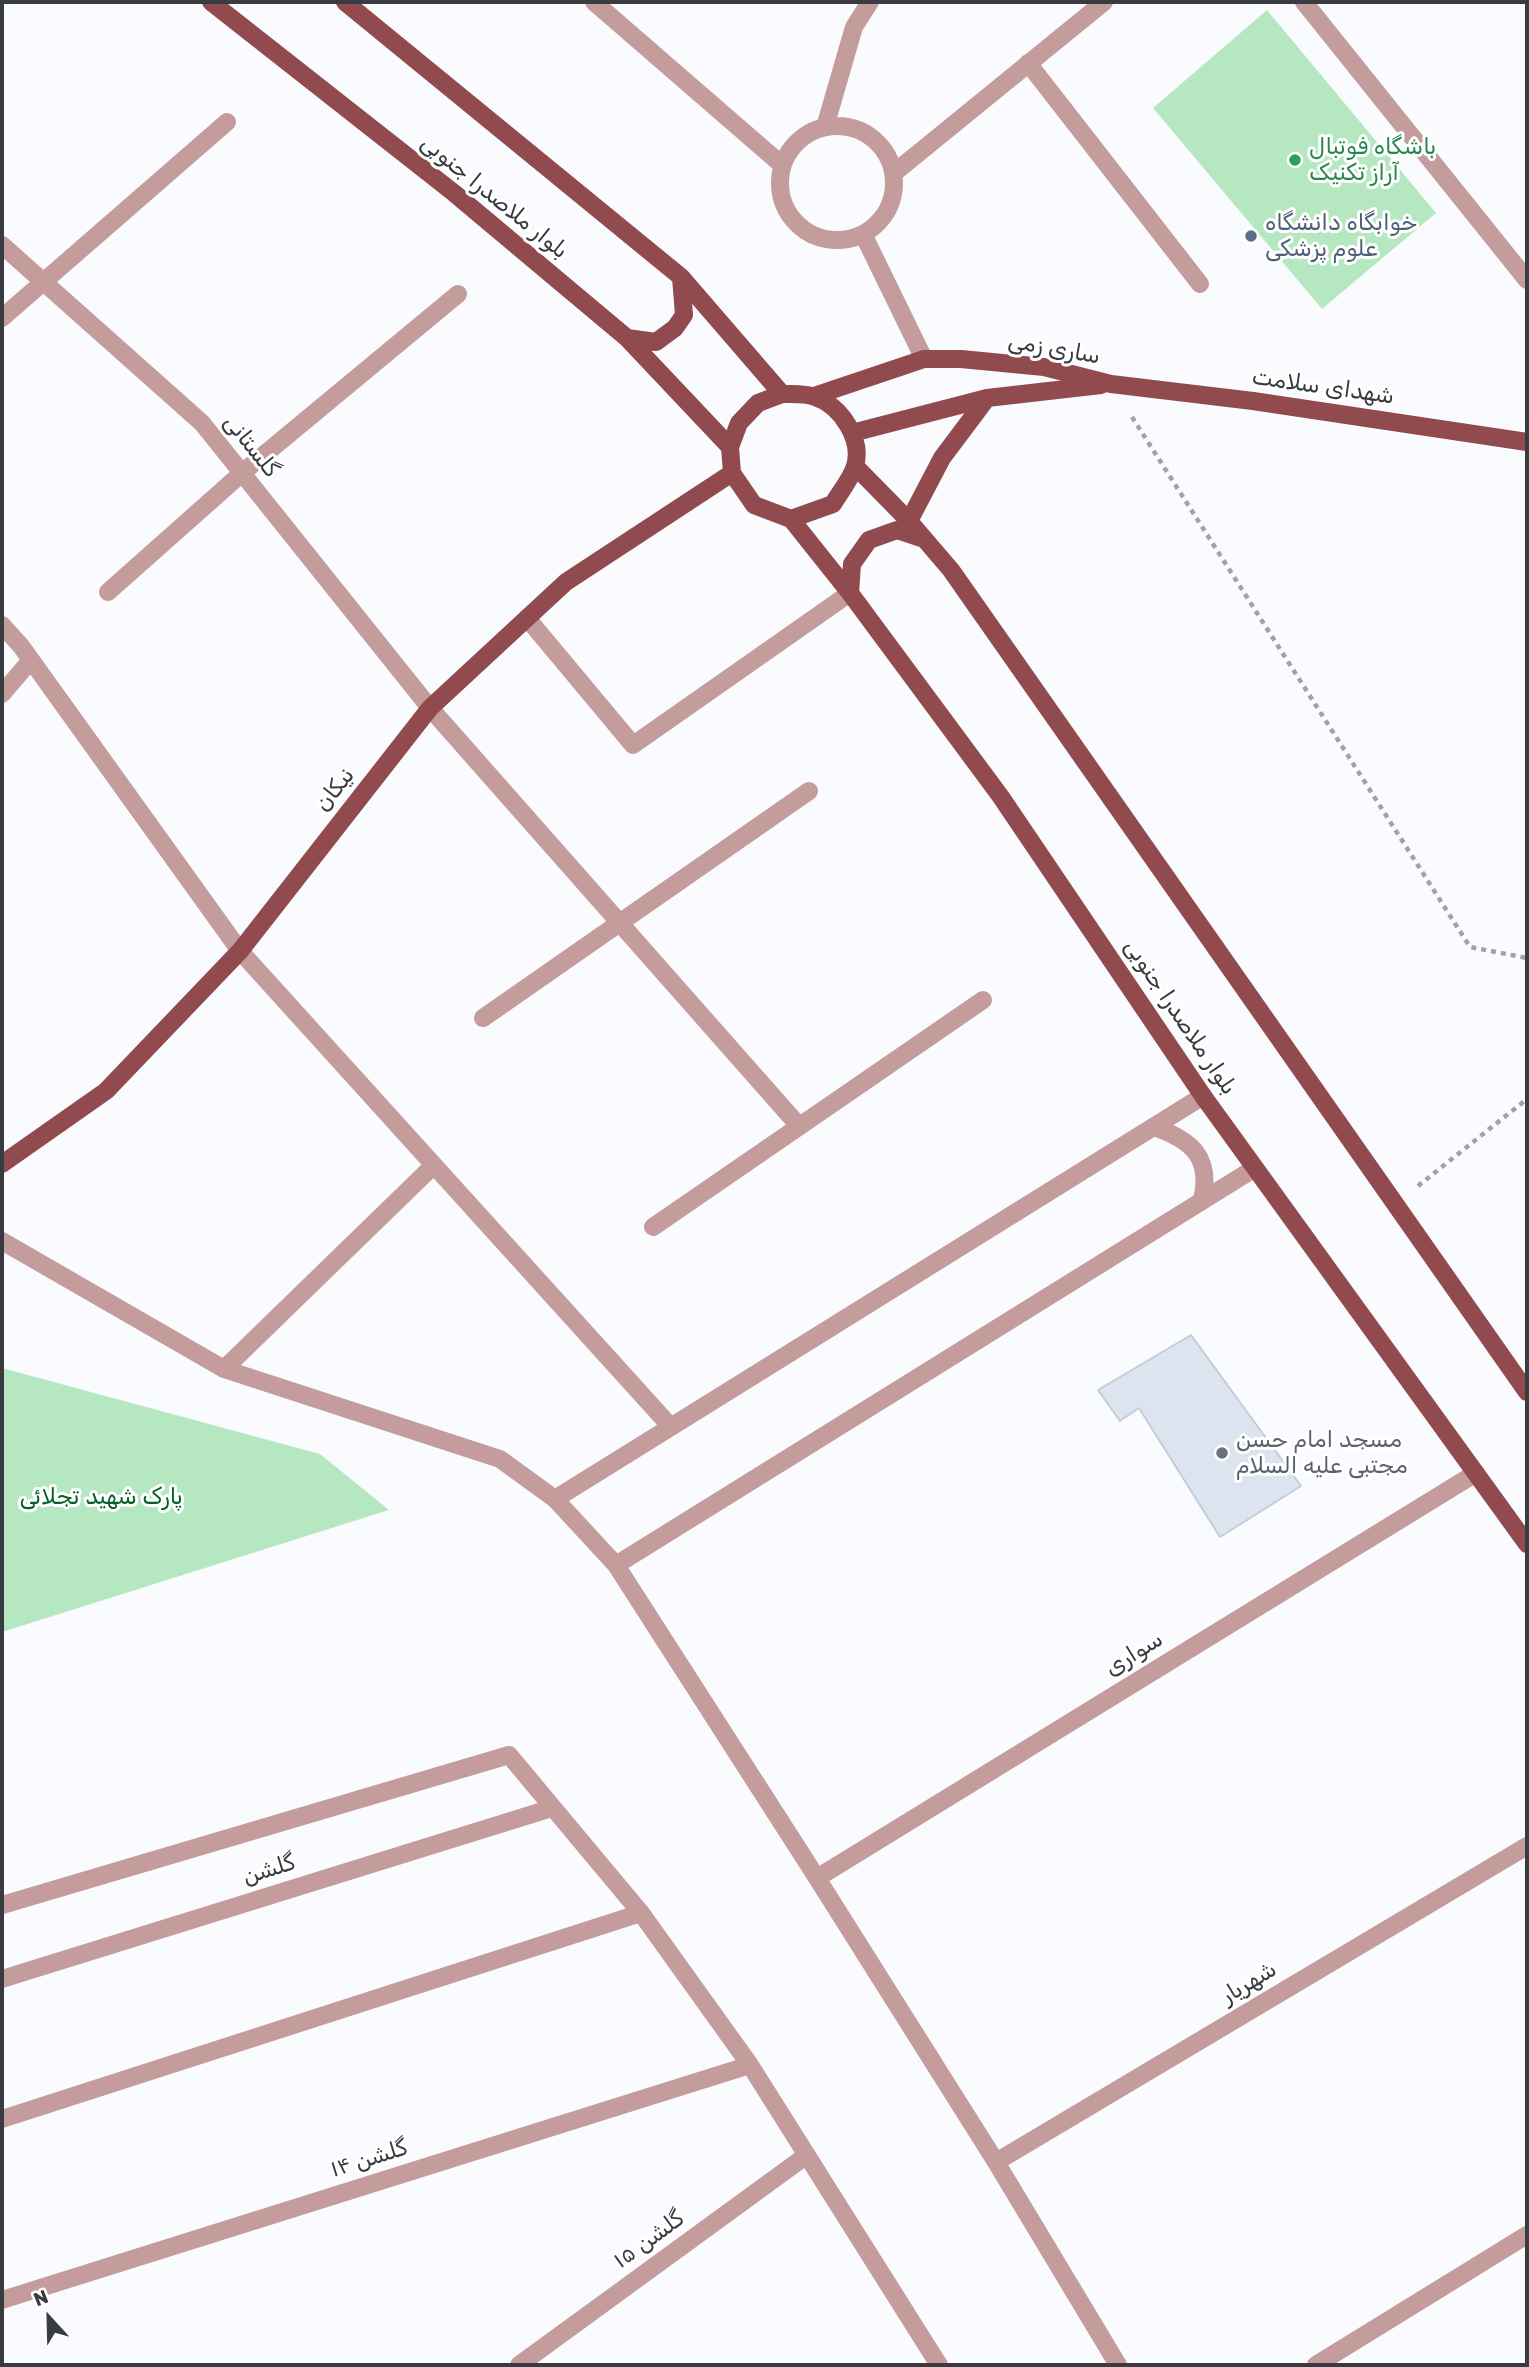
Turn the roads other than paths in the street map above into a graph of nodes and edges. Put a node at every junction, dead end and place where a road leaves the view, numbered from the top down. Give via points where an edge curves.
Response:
1 (211, 2) edge
2 (345, 2) edge
3 (594, 2) edge
4 (870, 2) edge
5 (1104, 2) edge
6 (1304, 2) edge
7 (1028, 63) junction
8 (227, 122) dead end
9 (825, 127) junction
10 (782, 165) junction
11 (894, 173) junction
12 (863, 234) junction
13 (2, 245) edge
14 (681, 277) junction
15 (1527, 280) edge
16 (45, 281) junction
17 (1200, 284) dead end
18 (458, 294) dead end
19 (2, 318) edge
20 (627, 338) junction
21 (924, 359) junction
22 (1111, 384) junction
23 (782, 394) junction
24 (814, 396) junction
25 (988, 398) junction
26 (852, 433) junction
27 (1527, 442) edge
28 (730, 447) junction
29 (855, 466) junction
30 (242, 473) junction
31 (732, 473) junction
32 (791, 519) junction
33 (909, 521) junction
34 (921, 538) junction
35 (108, 592) dead end
36 (850, 593) junction
37 (527, 618) junction
38 (2, 625) edge
39 (31, 660) junction
40 (2, 694) edge
41 (430, 708) junction
42 (809, 791) dead end
43 (619, 922) junction
44 (240, 951) junction
45 (983, 1000) dead end
46 (483, 1018) dead end
47 (1203, 1096) junction
48 (799, 1126) junction
49 (1154, 1127) junction
50 (2, 1164) edge
51 (434, 1165) junction
52 (1255, 1168) junction
53 (1202, 1200) junction
54 (653, 1227) dead end
55 (2, 1241) edge
56 (224, 1369) junction
57 (1527, 1392) edge
58 (671, 1427) junction
59 (1476, 1473) junction
60 (555, 1499) junction
61 (1527, 1544) edge
62 (616, 1565) junction
63 (552, 1808) junction
64 (1527, 1846) edge
65 (817, 1878) junction
66 (2, 1905) edge
67 (641, 1913) junction
68 (2, 1979) edge
69 (750, 2065) junction
70 (2, 2119) edge
71 (807, 2155) junction
72 (996, 2162) junction
73 (1527, 2235) edge
74 (2, 2300) edge
75 (519, 2365) edge
76 (939, 2365) edge
77 (1118, 2365) edge
78 (1317, 2365) edge

1 - 20 main road, بلوار ملاصدرا جنوبی via 454,193
2 - 14 main road
3 - 10 street
4 - 9 street via 854,27
5 - 7 street
6 - 15 street
7 - 11 street
7 - 17 street
8 - 16 street
9 - 10 street via 791,148
9 - 11 street via 844,126 877,141
10 - 12 street via 779,185 793,221 828,240
11 - 12 street via 888,208
12 - 21 street
13 - 16 street, گلستانی
14 - 20 main road via 684,315 675,328 656,342
14 - 23 main road
16 - 19 street
16 - 30 street, گلستانی via 202,423
18 - 30 street
20 - 28 main road, بلوار ملاصدرا جنوبی
21 - 22 main road, ساری زمی via 1044,367
21 - 24 main road, ساری زمی
22 - 25 main road, ساری زمی
22 - 27 main road, شهدای سلامت
23 - 24 main road
23 - 28 main road via 748,413
24 - 26 main road via 843,417
25 - 26 main road, ساری زمی
25 - 33 main road via 942,458
26 - 29 main road
28 - 31 main road
29 - 32 main road via 833,504
29 - 33 main road
30 - 35 street
30 - 41 street, گلستانی
31 - 32 main road via 754,505
31 - 37 main road, نیکان via 566,582
32 - 36 main road, بلوار ملاصدرا جنوبی
33 - 34 main road
34 - 36 main road via 897,530 869,540 852,564
34 - 57 main road via 951,570
36 - 37 street via 633,745
36 - 47 main road, بلوار ملاصدرا جنوبی via 1001,797
37 - 41 main road, نیکان
38 - 39 street
39 - 40 street
39 - 44 street
41 - 43 street, گلستانی
41 - 44 main road, نیکان
42 - 43 street
43 - 46 street
43 - 48 street, گلستانی
44 - 50 main road, نیکان via 106,1091
44 - 51 street
45 - 48 street
47 - 49 street
47 - 52 main road, بلوار ملاصدرا جنوبی
48 - 54 street
49 - 53 street via 1181,1137 1193,1148 1201,1161
49 - 58 street
51 - 56 street
51 - 58 street
52 - 53 street
52 - 59 main road, بلوار ملاصدرا جنوبی
53 - 62 street
55 - 56 street
56 - 60 street via 500,1460
58 - 60 street
59 - 61 main road, بلوار ملاصدرا جنوبی
59 - 65 street, سواری
60 - 62 street
62 - 65 street
63 - 66 street, گلشن via 509,1755
63 - 67 street
63 - 68 street, گلشن
64 - 72 street, شهریار
65 - 72 street
67 - 69 street
67 - 70 street
69 - 71 street
69 - 74 street, گلشن ۱۴
71 - 75 street, گلشن ۱۵
71 - 76 street
72 - 77 street
73 - 78 street

